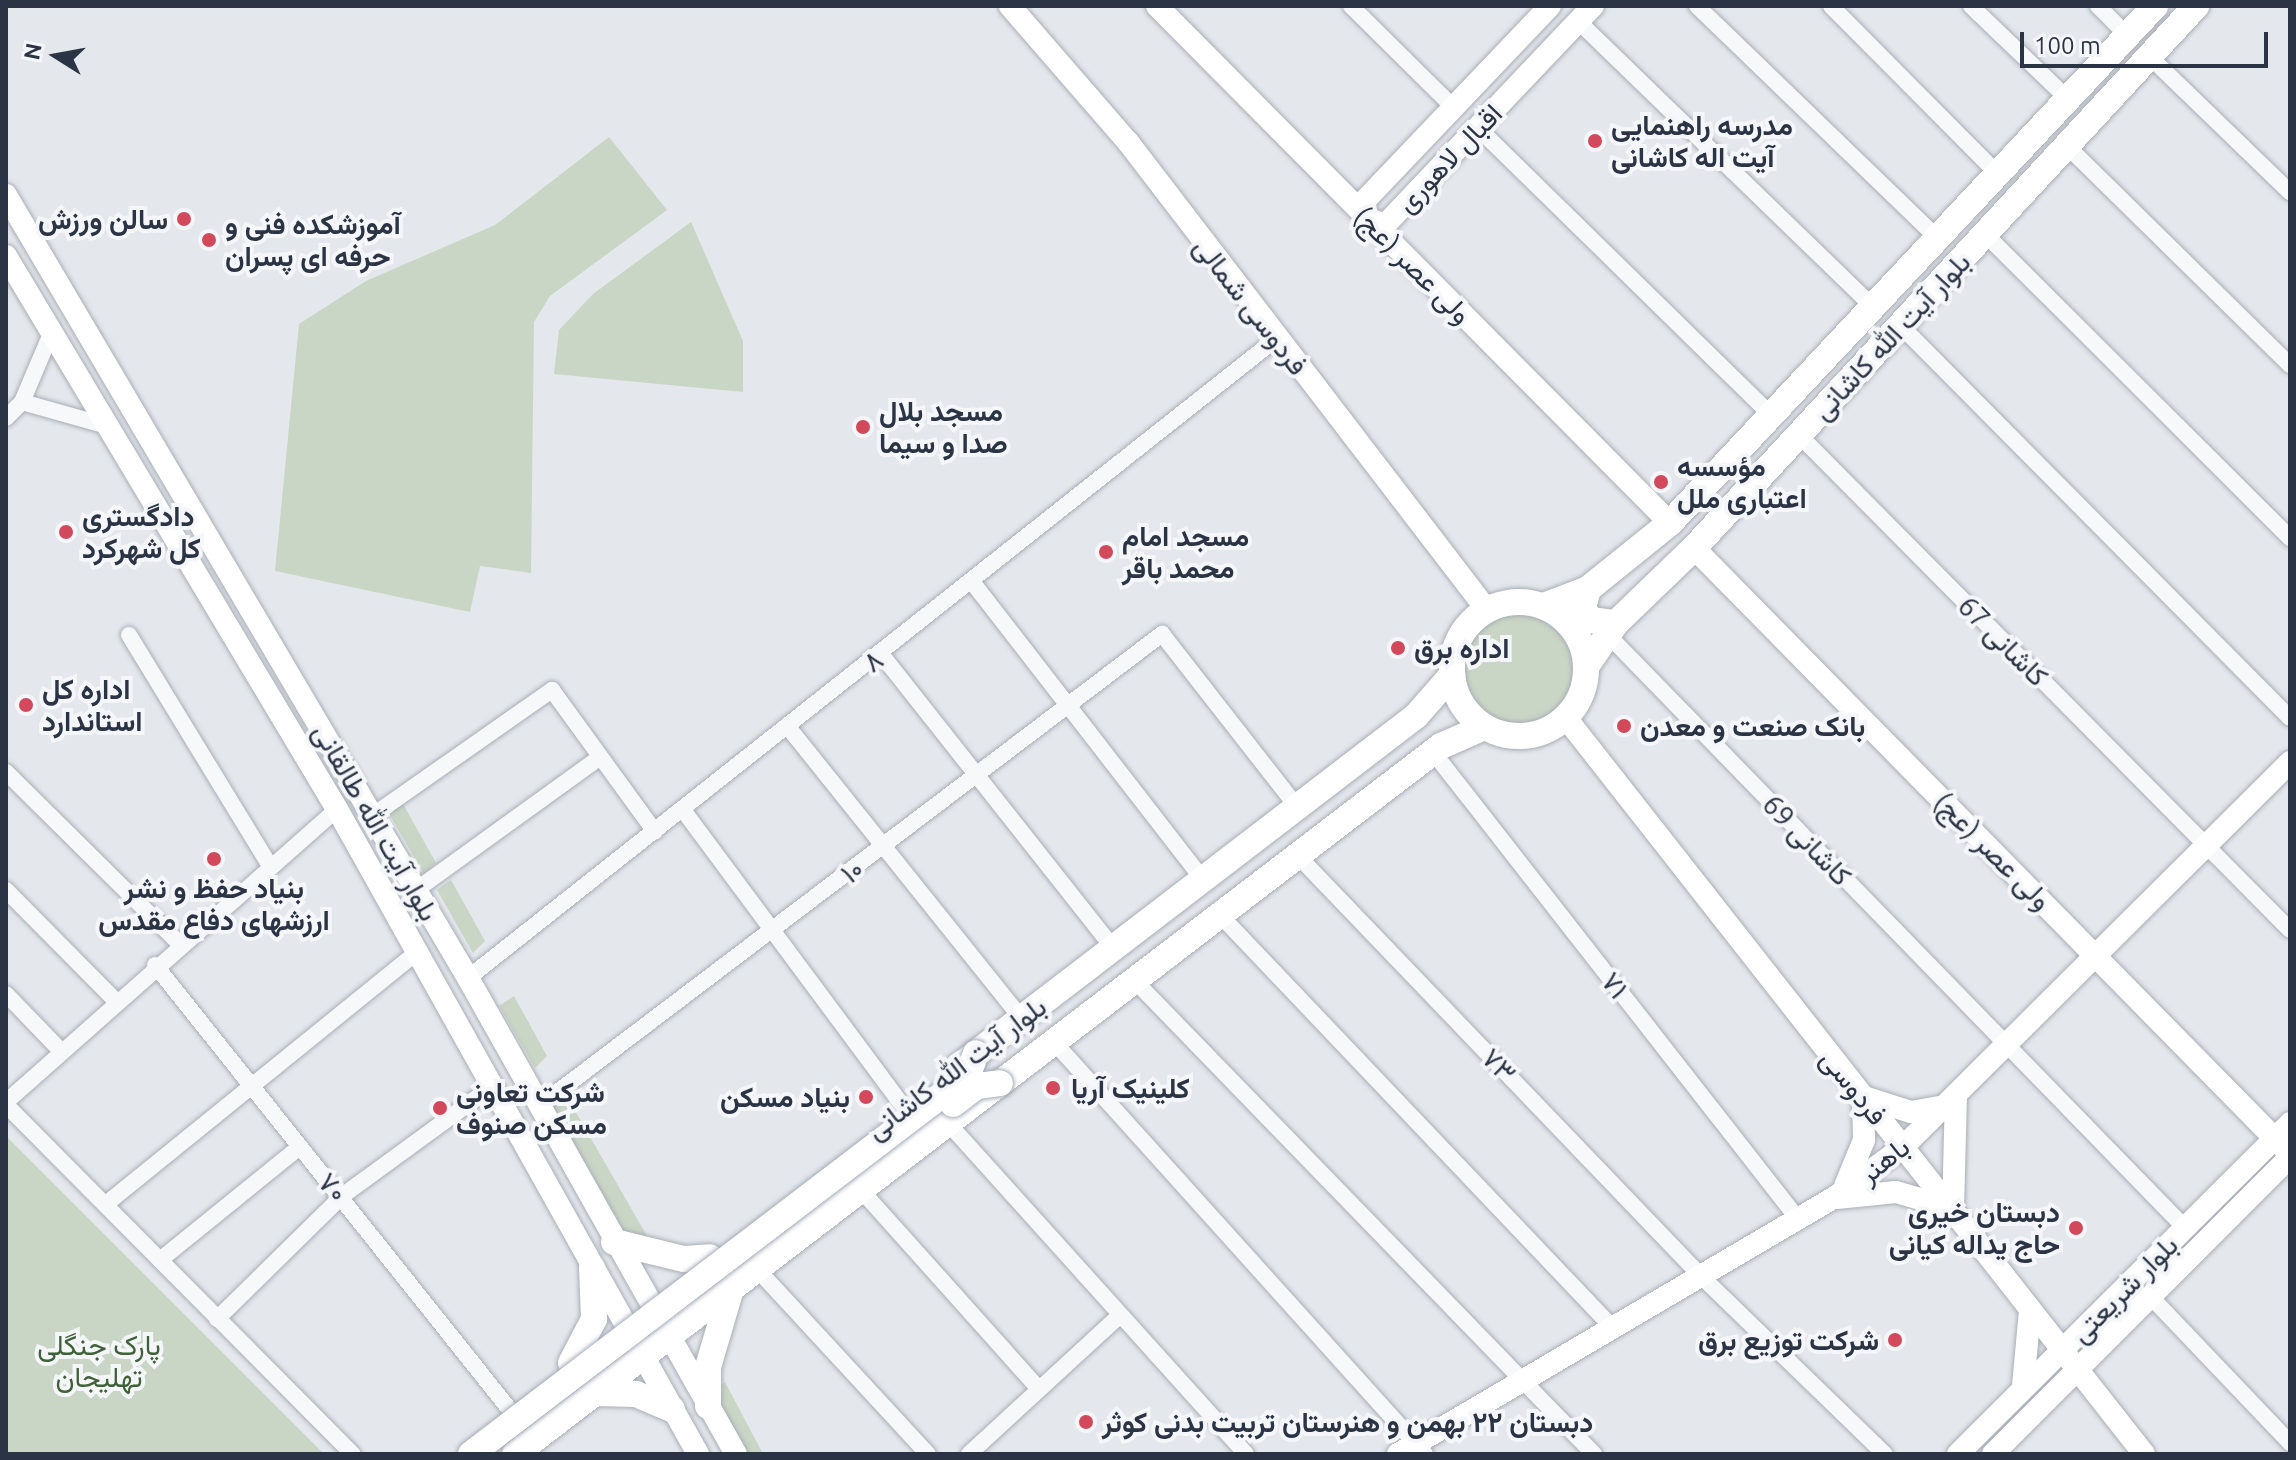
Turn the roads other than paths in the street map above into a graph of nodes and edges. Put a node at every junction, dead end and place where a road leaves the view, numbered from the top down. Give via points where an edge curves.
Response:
1 (1157, 6) edge
2 (1351, 6) edge
3 (1550, 6) edge
4 (1697, 6) edge
5 (1831, 6) edge
6 (1971, 6) edge
7 (2098, 6) edge
8 (2155, 6) edge
9 (2196, 6) edge
10 (1019, 9) edge
11 (1586, 14) edge
12 (2128, 36) junction
13 (2149, 56) junction
14 (2068, 99) junction
15 (1454, 108) junction
16 (1478, 128) junction
17 (2066, 145) junction
18 (1999, 175) junction
19 (2290, 192) edge
20 (6, 195) edge
21 (1364, 217) junction
22 (1985, 234) junction
23 (1939, 240) junction
24 (6, 256) edge
25 (1875, 309) junction
26 (1901, 326) junction
27 (50, 336) junction
28 (1276, 339) junction
29 (2290, 365) edge
30 (22, 402) junction
31 (1772, 416) junction
32 (6, 418) edge
33 (104, 425) junction
34 (1799, 435) junction
35 (1670, 523) junction
36 (2290, 538) edge
37 (1694, 548) junction
38 (973, 583) junction
39 (1588, 589) junction
40 (1544, 606) junction
41 (1487, 610) junction
42 (1612, 629) junction
43 (129, 635) dead end
44 (881, 654) junction
45 (1587, 665) junction
46 (1452, 675) junction
47 (1067, 706) junction
48 (1416, 716) junction
49 (1566, 718) junction
50 (2290, 718) edge
51 (788, 727) junction
52 (1484, 727) junction
53 (1437, 749) junction
54 (599, 758) junction
55 (2290, 762) edge
56 (6, 772) edge
57 (976, 777) junction
58 (1297, 807) junction
59 (337, 809) junction
60 (683, 810) junction
61 (372, 816) junction
62 (655, 832) junction
63 (2208, 847) junction
64 (882, 848) junction
65 (1298, 856) junction
66 (270, 866) junction
67 (1203, 879) junction
68 (6, 890) edge
69 (416, 890) junction
70 (1220, 915) junction
71 (775, 929) junction
72 (2290, 930) edge
73 (179, 943) junction
74 (1113, 948) junction
75 (418, 951) junction
76 (2093, 952) junction
77 (155, 965) junction
78 (468, 978) junction
79 (1134, 980) junction
80 (6, 994) edge
81 (115, 1000) junction
82 (1021, 1018) junction
83 (1054, 1042) junction
84 (2006, 1045) junction
85 (60, 1050) junction
86 (976, 1053) junction
87 (1000, 1083) junction
88 (245, 1084) junction
89 (494, 1085) junction
90 (1862, 1095) junction
91 (1956, 1099) junction
92 (6, 1104) edge
93 (539, 1106) junction
94 (904, 1108) junction
95 (948, 1123) junction
96 (2286, 1143) edge
97 (1903, 1147) junction
98 (297, 1149) junction
99 (861, 1190) junction
100 (342, 1196) junction
101 (1834, 1198) junction
102 (106, 1204) junction
103 (597, 1210) junction
104 (1953, 1210) junction
105 (1798, 1219) junction
106 (570, 1226) junction
107 (2185, 1228) junction
108 (614, 1242) junction
109 (710, 1257) junction
110 (160, 1260) junction
111 (592, 1268) junction
112 (757, 1269) junction
113 (1700, 1275) junction
114 (731, 1289) junction
115 (2151, 1297) junction
116 (649, 1304) junction
117 (2034, 1314) junction
118 (1120, 1315) junction
119 (217, 1319) junction
120 (2094, 1319) junction
121 (622, 1324) junction
122 (1611, 1326) junction
123 (668, 1337) junction
124 (2063, 1350) junction
125 (642, 1357) junction
126 (571, 1363) junction
127 (2078, 1370) junction
128 (1523, 1382) junction
129 (1039, 1389) junction
130 (2022, 1391) junction
131 (594, 1393) junction
132 (708, 1406) junction
133 (672, 1409) junction
134 (510, 1410) junction
135 (2290, 1443) edge
136 (524, 1451) edge
137 (1413, 1451) edge
138 (353, 1454) edge
139 (454, 1454) edge
140 (471, 1454) edge
141 (496, 1454) edge
142 (698, 1454) edge
143 (736, 1454) edge
144 (928, 1454) edge
145 (969, 1454) edge
146 (1246, 1454) edge
147 (1594, 1454) edge
148 (1885, 1454) edge
149 (1958, 1454) edge
150 (1993, 1454) edge
151 (2144, 1454) edge

1 - 21 main road, ولی عصر (عج)
2 - 15 street
3 - 15 main road, اقبال لاهوری
4 - 23 street
5 - 18 street
6 - 14 street
7 - 12 street
8 - 12 main road, بلوار آیت الله کاشانی
9 - 13 main road, بلوار آیت الله کاشانی
10 - 28 main road, فردوسی شمالی via 1128,142
11 - 16 main road, اقبال لاهوری
11 - 25 street
12 - 14 main road, بلوار آیت الله کاشانی
13 - 17 main road, بلوار آیت الله کاشانی
13 - 19 street
14 - 18 main road, بلوار آیت الله کاشانی
15 - 21 main road, اقبال لاهوری via 1365,200
16 - 21 main road, اقبال لاهوری via 1385,225
16 - 31 street
17 - 22 main road, بلوار آیت الله کاشانی
17 - 29 street
18 - 23 main road, بلوار آیت الله کاشانی
20 - 61 main road, بلوار آیت الله طالقانی
21 - 35 main road, ولی عصر (عج)
22 - 26 main road, بلوار آیت الله کاشانی
22 - 36 street
23 - 25 main road, بلوار آیت الله کاشانی
24 - 27 main road, بلوار آیت الله طالقانی
25 - 31 main road, بلوار آیت الله کاشانی
26 - 34 main road, بلوار آیت الله کاشانی
26 - 50 street
27 - 30 street
27 - 33 main road, بلوار آیت الله طالقانی
28 - 38 street, ۸
28 - 41 main road, فردوسی شمالی
30 - 32 street
30 - 33 street
31 - 35 main road, بلوار آیت الله کاشانی
33 - 59 main road, بلوار آیت الله طالقانی
34 - 37 main road, بلوار آیت الله کاشانی
34 - 63 street, کاشانی 67
35 - 39 main road, بلوار آیت الله کاشانی
37 - 42 main road, بلوار آیت الله کاشانی
37 - 76 main road, ولی عصر (عج)
38 - 44 street, ۸
38 - 47 street
39 - 40 main road, بلوار آیت الله کاشانی
39 - 42 main road via 1583,608 1590,620
40 - 41 main road via 1515,602
40 - 45 main road via 1574,629
41 - 46 main road via 1461,636
42 - 45 main road, بلوار آیت الله کاشانی
42 - 84 street, کاشانی 69
43 - 66 street
44 - 51 street, ۸
44 - 57 street
45 - 49 main road via 1584,690
46 - 48 main road, بلوار آیت الله کاشانی
46 - 52 main road via 1464,708
47 - 57 street, ۱۰
47 - 58 street, ۱۰ via 1162,634
47 - 67 street
48 - 53 main road via 1439,718
48 - 58 main road, بلوار آیت الله کاشانی
49 - 52 main road via 1526,737
49 - 90 main road, فردوسی
51 - 60 street, ۸
51 - 64 street
52 - 53 main road, بلوار آیت الله کاشانی
53 - 65 main road, بلوار آیت الله کاشانی
53 - 105 street, ۷۱
54 - 61 street via 552,690
54 - 62 street
54 - 69 street
55 - 63 main road, باهنر
56 - 73 street
57 - 64 street, ۱۰
57 - 74 street
58 - 67 main road, بلوار آیت الله کاشانی
59 - 66 street
59 - 75 main road, بلوار آیت الله طالقانی
60 - 62 street, ۸
60 - 71 street
61 - 69 main road, بلوار آیت الله طالقانی
62 - 78 street, ۸
63 - 72 street, کاشانی 67
63 - 76 main road, باهنر
64 - 71 street, ۱۰
64 - 82 street
65 - 70 main road, بلوار آیت الله کاشانی
65 - 113 street, ۷۳
66 - 73 street
67 - 74 main road, بلوار آیت الله کاشانی
68 - 81 street
69 - 78 main road, بلوار آیت الله طالقانی
70 - 79 main road, بلوار آیت الله کاشانی
70 - 122 street
71 - 93 street, ۱۰
71 - 94 street
73 - 77 street
74 - 82 main road, بلوار آیت الله کاشانی
75 - 88 street
75 - 89 main road, بلوار آیت الله طالقانی
76 - 84 main road, باهنر
76 - 96 main road, ولی عصر (عج)
77 - 81 street
77 - 88 street, ۷۰
78 - 93 main road, بلوار آیت الله طالقانی
79 - 83 main road, بلوار آیت الله کاشانی
79 - 128 street
80 - 85 street
81 - 85 street
82 - 86 main road, بلوار آیت الله کاشانی
83 - 87 main road, بلوار آیت الله کاشانی
83 - 137 street
84 - 91 main road, باهنر
84 - 107 street, کاشانی 69
85 - 92 street
86 - 94 main road, بلوار آیت الله کاشانی
86 - 140 main road, bridge via 968,1075
87 - 95 main road, بلوار آیت الله کاشانی
87 - 141 main road, bridge via 977,1086
88 - 98 street, ۷۰
88 - 102 street
89 - 100 street
89 - 106 main road, بلوار آیت الله طالقانی
90 - 91 main road via 1920,1113
90 - 97 main road, فردوسی
90 - 101 main road via 1860,1153
91 - 97 main road, باهنر
91 - 104 main road
92 - 102 street
93 - 103 main road, بلوار آیت الله طالقانی
94 - 109 main road, بلوار آیت الله کاشانی
95 - 99 main road, بلوار آیت الله کاشانی
95 - 118 street
96 - 107 main road, بلوار شریعتی
96 - 115 main road, بلوار شریعتی
97 - 101 main road, باهنر
97 - 104 main road, فردوسی
98 - 100 street, ۷۰
98 - 110 street
99 - 112 main road, بلوار آیت الله کاشانی
99 - 129 street
100 - 119 street
100 - 134 street, ۷۰
101 - 104 main road via 1896,1192
101 - 105 main road, باهنر
102 - 110 street
103 - 106 main road
103 - 108 main road, بلوار آیت الله طالقانی
104 - 117 main road, فردوسی
105 - 113 main road, باهنر
106 - 111 main road, بلوار آیت الله طالقانی
107 - 120 main road, بلوار شریعتی
108 - 109 main road via 684,1259
108 - 116 main road, بلوار آیت الله طالقانی
109 - 116 main road, بلوار آیت الله کاشانی
110 - 119 street
111 - 121 main road, بلوار آیت الله طالقانی
111 - 126 main road via 594,1319
112 - 114 main road, بلوار آیت الله کاشانی
112 - 144 street
113 - 122 main road, باهنر
113 - 148 street, ۷۳
114 - 123 main road, بلوار آیت الله کاشانی
114 - 132 main road via 708,1367
115 - 127 main road, بلوار شریعتی
115 - 135 street
116 - 121 main road, بلوار آیت الله کاشانی
116 - 123 main road, بلوار آیت الله طالقانی
117 - 120 main road
117 - 124 main road, فردوسی
117 - 130 main road
118 - 129 street
118 - 146 street
119 - 138 street
120 - 124 main road, بلوار شریعتی
121 - 125 main road, بلوار آیت الله طالقانی
121 - 126 main road, بلوار آیت الله کاشانی
122 - 128 main road, باهنر
123 - 125 main road, بلوار آیت الله کاشانی
123 - 132 main road, بلوار آیت الله طالقانی
124 - 127 main road, فردوسی
124 - 130 main road, بلوار شریعتی
125 - 131 main road, بلوار آیت الله کاشانی
125 - 133 main road, بلوار آیت الله طالقانی
126 - 134 main road, بلوار آیت الله کاشانی
127 - 150 main road, بلوار شریعتی
127 - 151 main road, فردوسی
128 - 137 main road, باهنر
128 - 147 street
129 - 145 street
130 - 149 main road, بلوار شریعتی
131 - 133 main road via 636,1394
131 - 136 main road, بلوار آیت الله کاشانی
132 - 143 main road, بلوار آیت الله طالقانی
133 - 142 main road, بلوار آیت الله طالقانی
134 - 139 main road, بلوار آیت الله کاشانی

